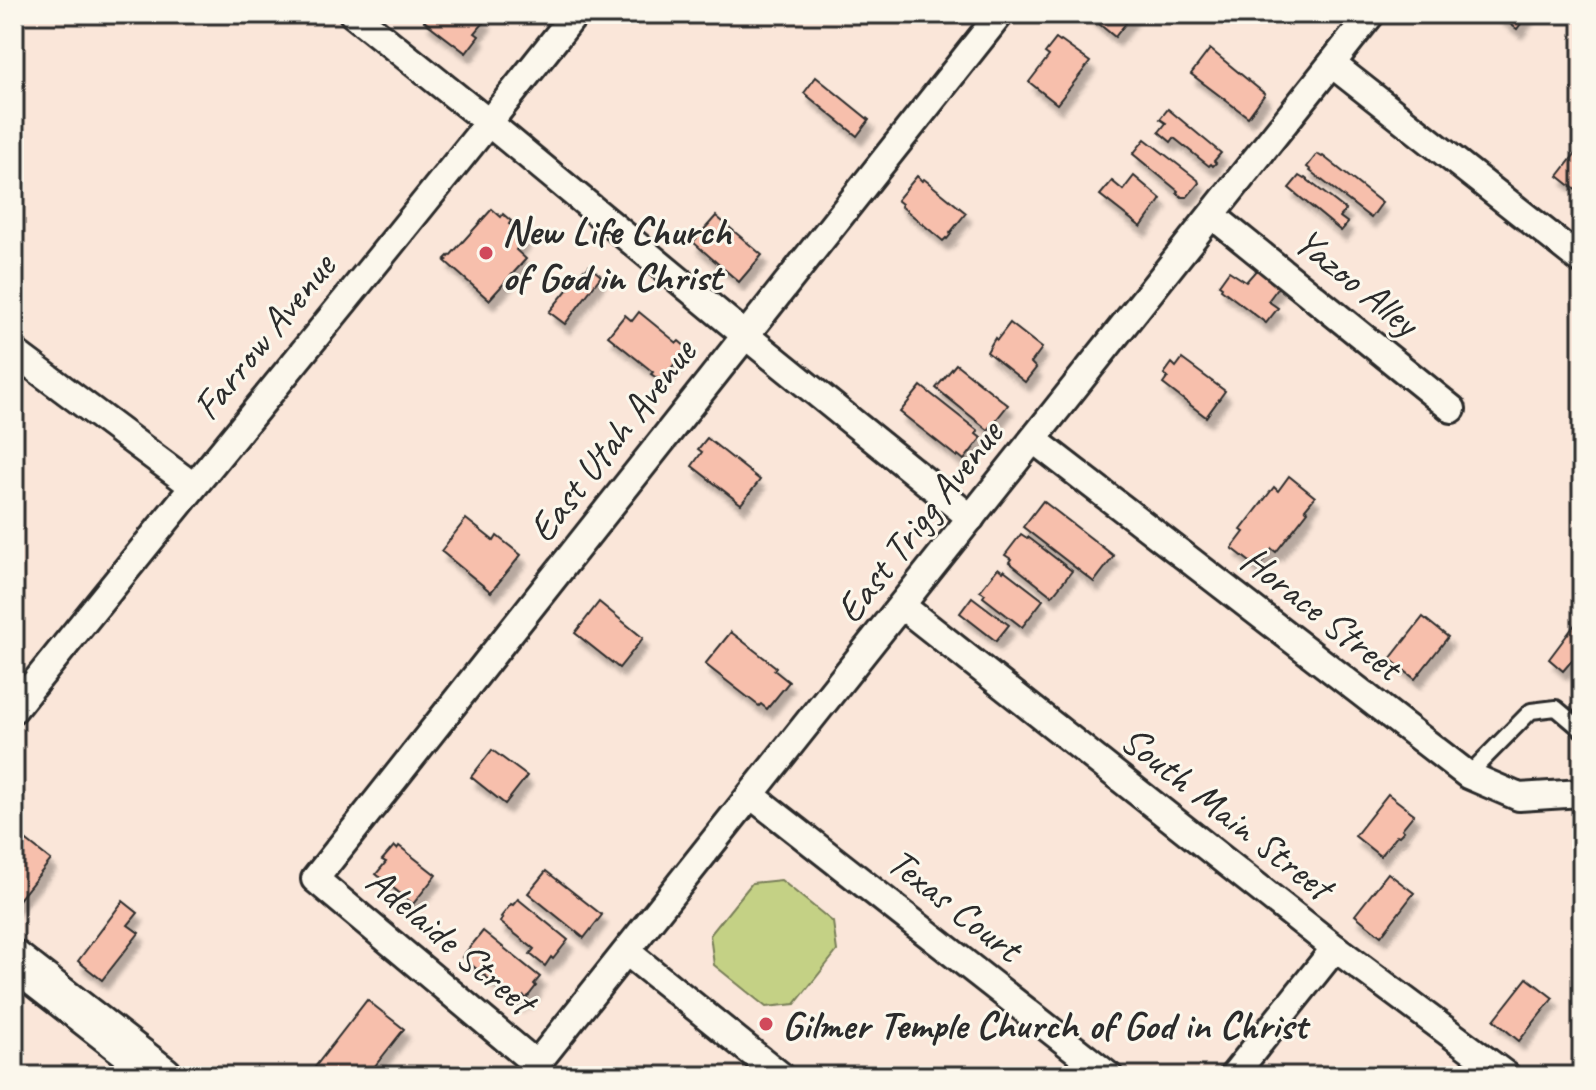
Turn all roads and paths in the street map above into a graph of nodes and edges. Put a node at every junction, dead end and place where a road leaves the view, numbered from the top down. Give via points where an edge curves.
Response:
1 (353, 14) edge
2 (575, 14) edge
3 (1000, 14) edge
4 (1371, 14) edge
5 (1332, 64) junction
6 (489, 123) junction
7 (1212, 215) junction
8 (1582, 261) edge
9 (745, 335) junction
10 (14, 352) edge
11 (1452, 409) dead end
12 (1034, 440) junction
13 (193, 486) junction
14 (971, 518) junction
15 (902, 606) junction
16 (14, 709) edge
17 (1582, 730) edge
18 (1468, 775) junction
19 (1582, 793) edge
20 (751, 795) junction
21 (315, 879) joint
22 (1335, 948) junction
23 (627, 952) junction
24 (14, 960) edge
25 (531, 1070) edge
26 (163, 1076) edge
27 (781, 1076) edge
28 (1109, 1076) edge
29 (1233, 1076) edge
30 (1507, 1076) edge

1 - 6 street
2 - 6 street, Farrow Avenue
3 - 9 street, East Utah Avenue
4 - 5 street, East Trigg Avenue
5 - 7 street, East Trigg Avenue
5 - 8 street
6 - 9 street
6 - 13 street, Farrow Avenue
7 - 11 street, Yazoo Alley
7 - 12 street, East Trigg Avenue
9 - 14 street
9 - 21 street, East Utah Avenue
10 - 13 street
12 - 14 street, East Trigg Avenue
12 - 18 street, Horace Street
13 - 16 street, Farrow Avenue
14 - 15 street, East Trigg Avenue
15 - 20 street, East Trigg Avenue
15 - 22 street, South Main Street
17 - 18 lane via 1556,708 1531,711
18 - 19 street, Horace Street via 1519,797
20 - 23 street, East Trigg Avenue
20 - 28 street, Texas Court
21 - 25 street, Adelaide Street
22 - 29 street
22 - 30 street, South Main Street
23 - 25 street, East Trigg Avenue
23 - 27 street
24 - 26 main road

